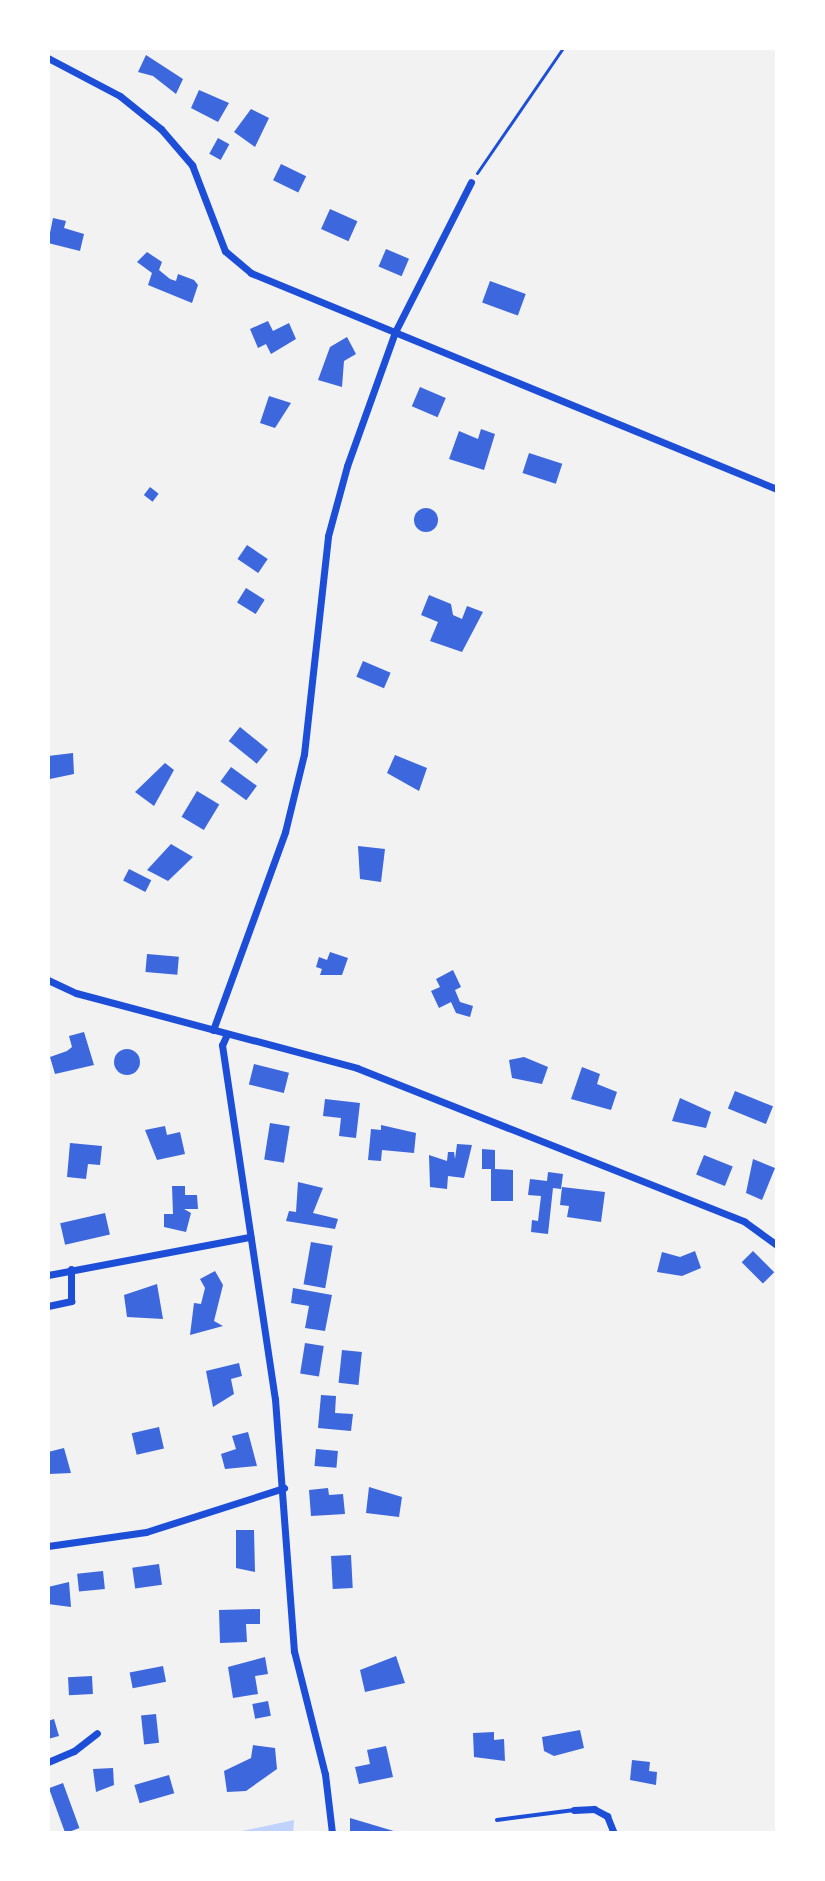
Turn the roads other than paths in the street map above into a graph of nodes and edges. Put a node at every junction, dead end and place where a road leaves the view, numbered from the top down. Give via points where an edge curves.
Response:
1 (48, 58) edge
2 (471, 182) road end
3 (395, 332) junction
4 (777, 489) edge
5 (48, 980) edge
6 (213, 1030) junction
7 (227, 1034) junction
8 (250, 1237) junction
9 (777, 1245) edge
10 (71, 1269) junction
11 (48, 1275) edge
12 (48, 1306) edge
13 (284, 1488) junction
14 (48, 1546) edge
15 (97, 1733) dead end
16 (48, 1762) edge
17 (574, 1810) joint
18 (497, 1820) dead end
19 (332, 1833) edge
20 (614, 1833) edge

1 - 3 street via 120,96 161,129 192,165 225,251 251,273
2 - 3 street
3 - 4 street
3 - 6 street via 328,536 314,697 285,832
5 - 6 street via 76,993
6 - 7 street
7 - 8 street via 222,1045
7 - 9 street via 357,1068 745,1222
8 - 10 street
8 - 13 street
10 - 11 street
10 - 12 street via 71,1301
13 - 14 street via 146,1532
13 - 19 street via 294,1651 325,1774
15 - 16 street
17 - 18 lane
17 - 20 street via 594,1809 607,1816

